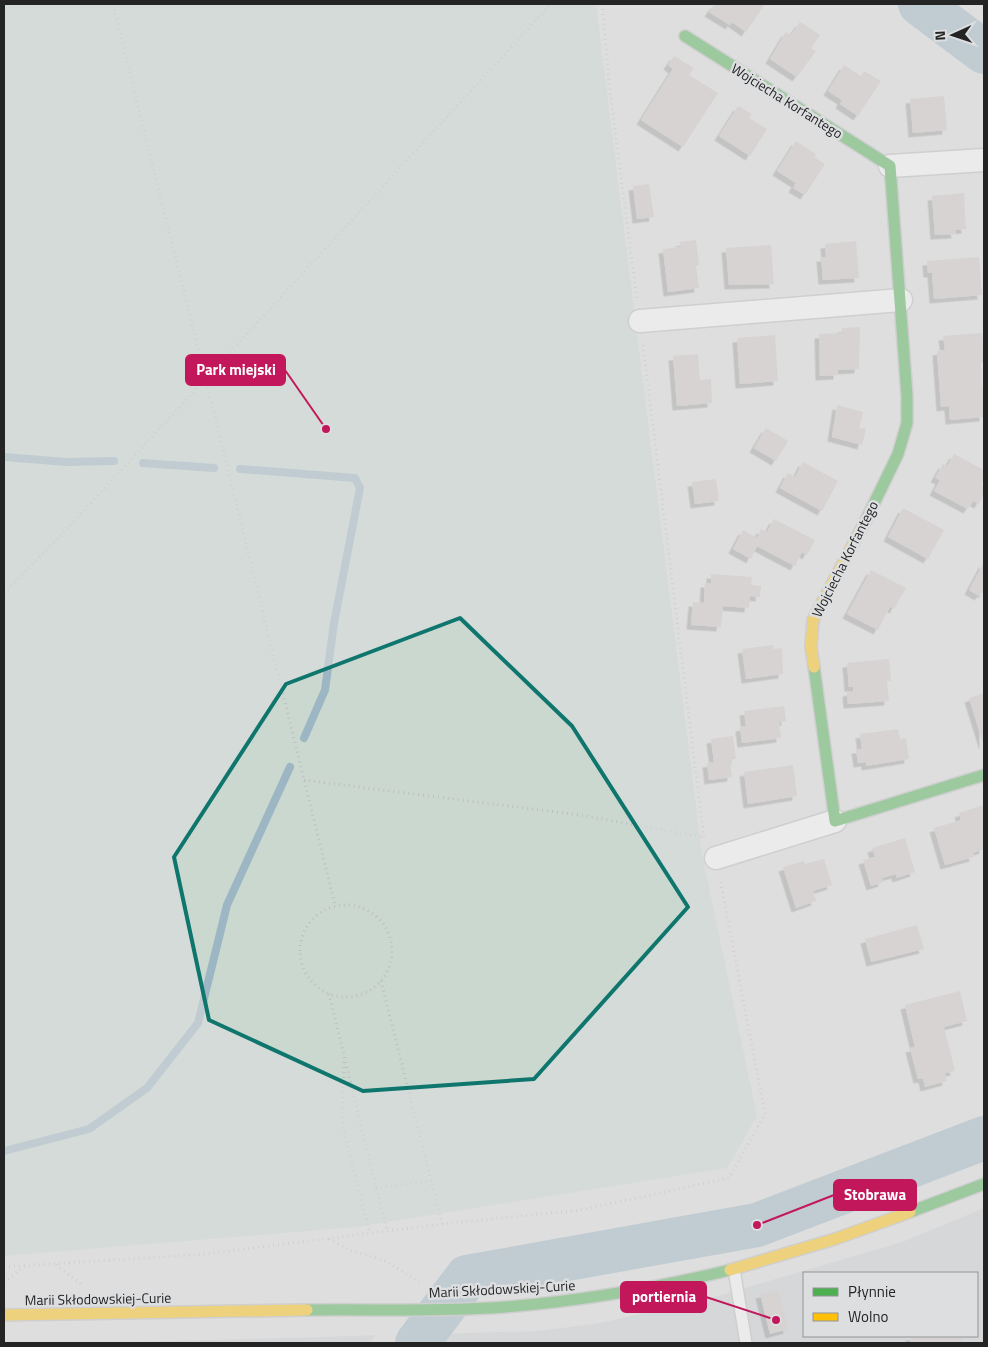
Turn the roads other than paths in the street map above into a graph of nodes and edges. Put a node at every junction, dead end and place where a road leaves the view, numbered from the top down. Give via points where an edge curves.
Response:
1 (685, 36) dead end
2 (984, 160) edge
3 (890, 166) junction
4 (902, 300) junction
5 (640, 321) road end
6 (984, 775) edge
7 (835, 821) junction
8 (716, 858) road end
9 (984, 1184) edge
10 (734, 1269) junction
11 (4, 1316) edge
12 (746, 1343) edge

1 - 3 street, Wojciecha Korfantego
2 - 3 street
3 - 4 street, Wojciecha Korfantego
4 - 5 street
4 - 7 street, Wojciecha Korfantego via 907,423 888,475 813,620 810,647
6 - 7 street
7 - 8 street
9 - 10 street, Marii Skłodowskiej-Curie via 819,1245
10 - 11 street, Marii Skłodowskiej-Curie via 577,1300 490,1307
10 - 12 lane

